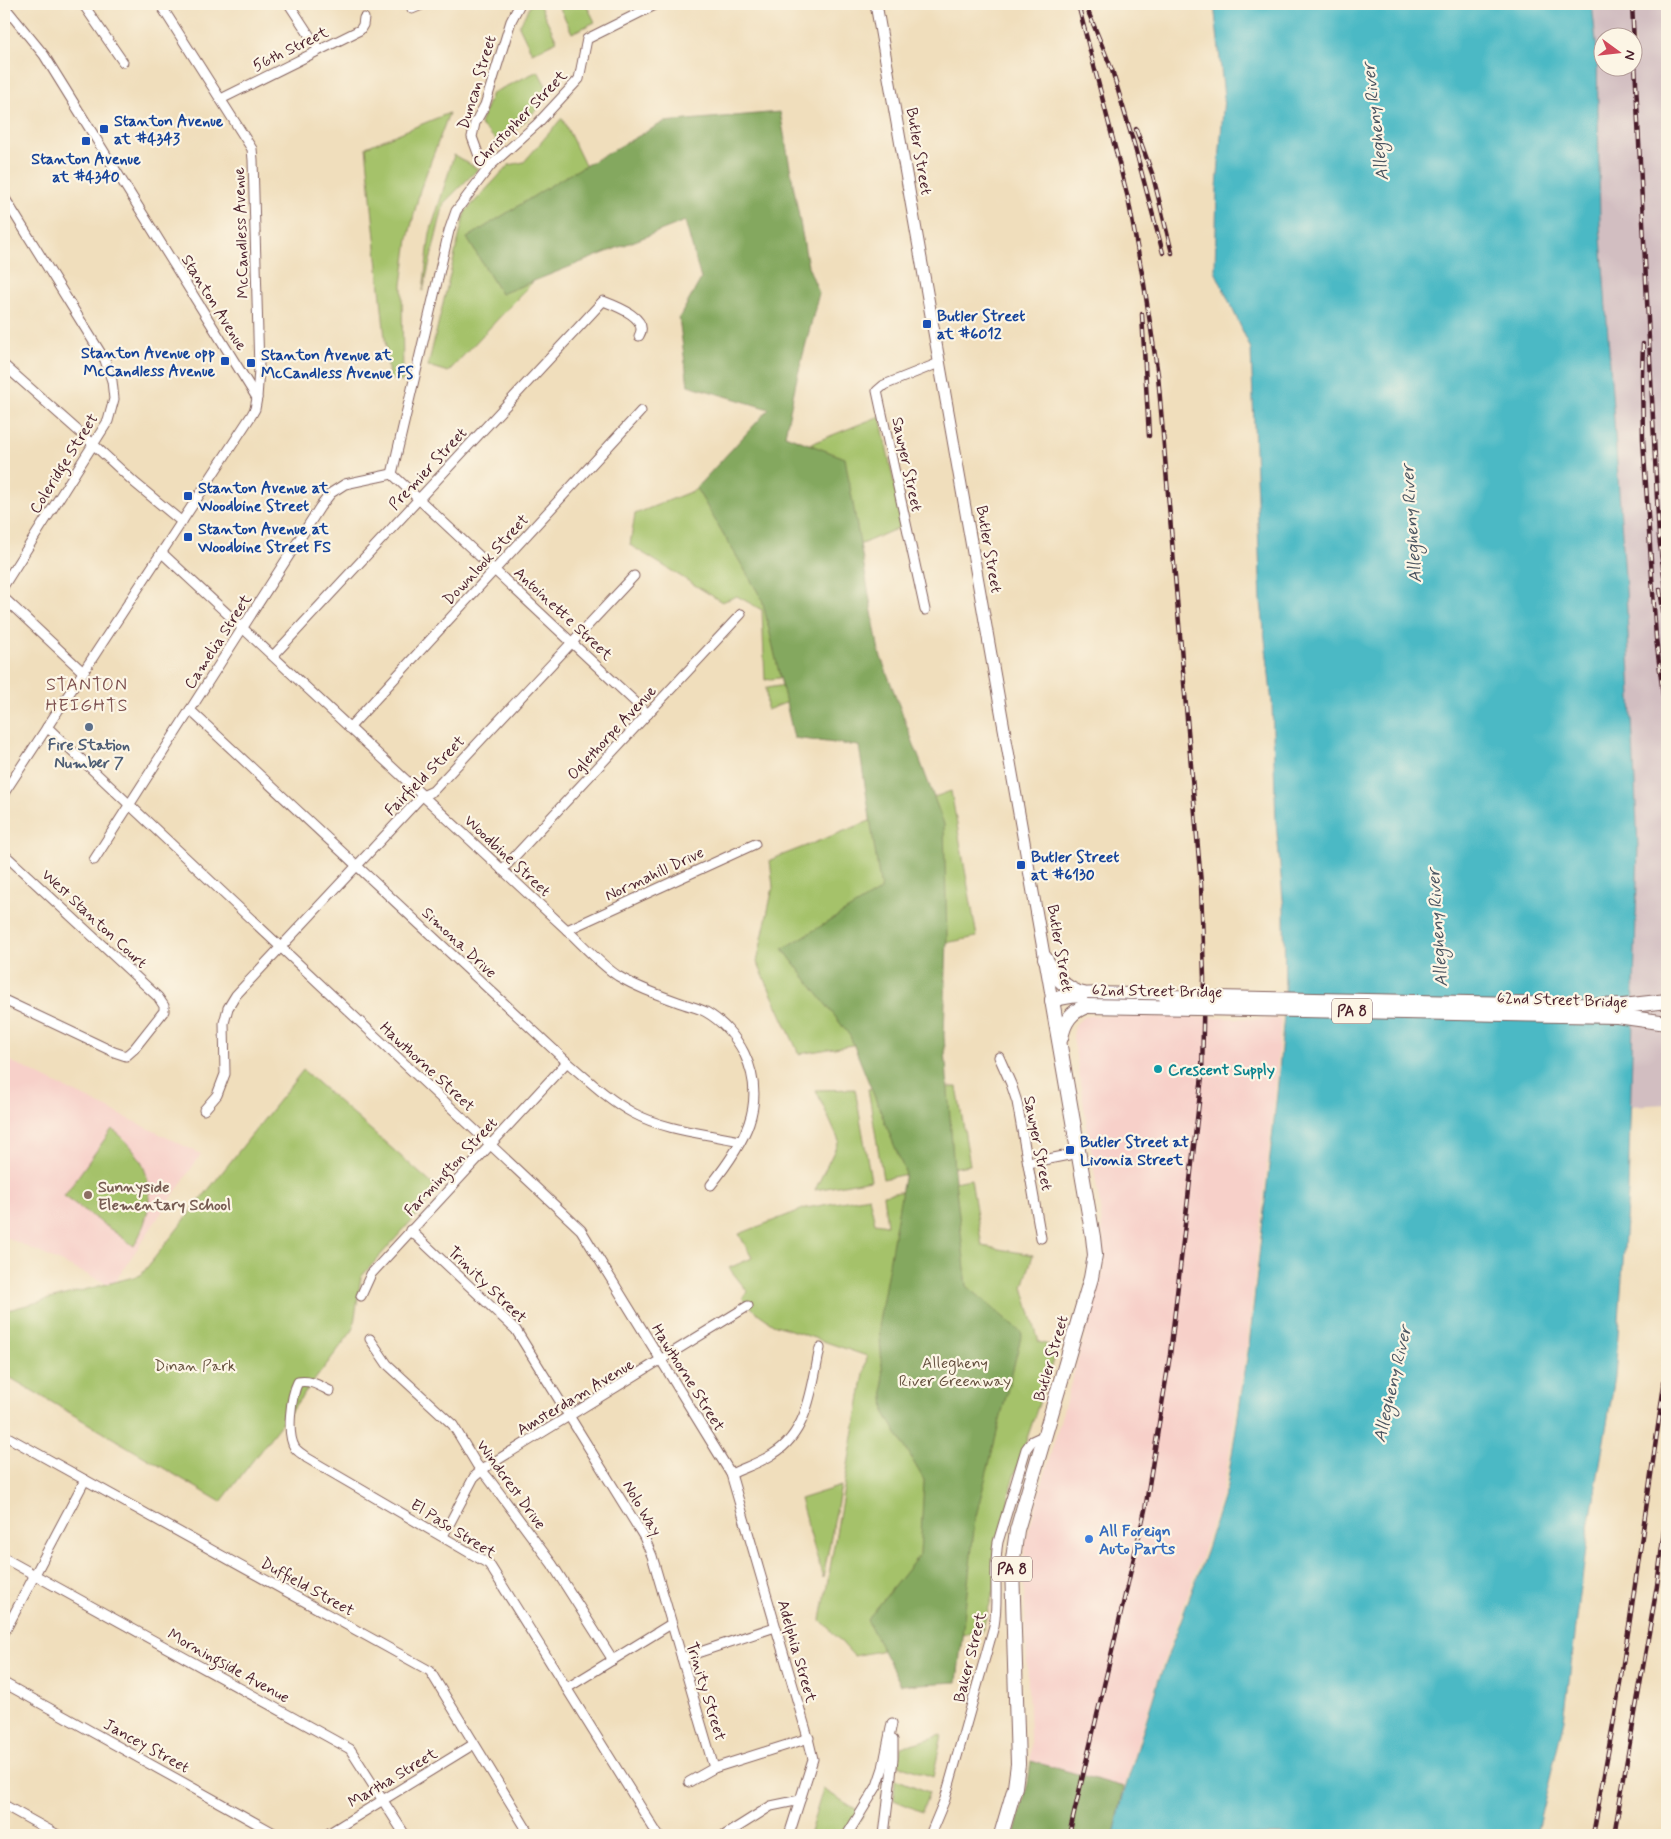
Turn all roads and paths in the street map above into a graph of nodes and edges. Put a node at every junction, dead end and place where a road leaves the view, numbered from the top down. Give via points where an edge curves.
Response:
1 (83, 4) edge
2 (160, 4) edge
3 (289, 4) edge
4 (424, 4) edge
5 (520, 4) edge
6 (657, 4) edge
7 (876, 4) edge
8 (4, 6) edge
9 (412, 9) dead end
10 (364, 18) dead end
11 (319, 50) junction
12 (123, 62) dead end
13 (221, 99) junction
14 (490, 166) junction
15 (4, 197) edge
16 (639, 336) dead end
17 (939, 364) junction
18 (4, 365) edge
19 (257, 398) junction
20 (641, 411) dead end
21 (93, 444) junction
22 (392, 474) junction
23 (418, 498) junction
24 (182, 522) junction
25 (162, 553) junction
26 (496, 570) junction
27 (634, 576) dead end
28 (4, 585) edge
29 (4, 598) edge
30 (925, 610) dead end
31 (741, 614) dead end
32 (243, 628) junction
33 (572, 642) junction
34 (273, 656) junction
35 (83, 672) junction
36 (190, 710) junction
37 (648, 714) junction
38 (47, 727) junction
39 (349, 728) junction
40 (4, 793) edge
41 (422, 796) junction
42 (129, 805) junction
43 (755, 844) dead end
44 (4, 854) edge
45 (94, 860) dead end
46 (356, 866) junction
47 (502, 870) junction
48 (567, 930) junction
49 (281, 948) junction
50 (1045, 958) junction
51 (4, 1000) edge
52 (1052, 1000) junction
53 (1667, 1000) edge
54 (1073, 1001) junction
55 (1667, 1010) edge
56 (1620, 1011) junction
57 (1667, 1014) edge
58 (1667, 1023) edge
59 (1060, 1044) junction
60 (999, 1057) dead end
61 (567, 1062) junction
62 (204, 1110) dead end
63 (740, 1141) junction
64 (489, 1145) junction
65 (1079, 1153) junction
66 (1028, 1163) junction
67 (711, 1185) dead end
68 (410, 1230) junction
69 (1041, 1238) dead end
70 (361, 1296) dead end
71 (748, 1306) dead end
72 (370, 1339) dead end
73 (820, 1348) dead end
74 (661, 1361) junction
75 (330, 1391) dead end
76 (570, 1416) junction
77 (4, 1435) edge
78 (1045, 1435) junction
79 (482, 1471) junction
80 (731, 1474) junction
81 (85, 1480) junction
82 (443, 1536) junction
83 (4, 1558) edge
84 (34, 1575) junction
85 (671, 1624) junction
86 (775, 1626) junction
87 (4, 1633) edge
88 (682, 1658) junction
89 (613, 1660) junction
90 (4, 1683) edge
91 (567, 1688) junction
92 (809, 1738) junction
93 (474, 1744) junction
94 (714, 1768) junction
95 (689, 1782) dead end
96 (383, 1800) junction
97 (800, 1800) junction
98 (4, 1805) edge
99 (58, 1835) edge
100 (275, 1835) edge
101 (326, 1835) edge
102 (404, 1835) edge
103 (530, 1835) edge
104 (658, 1835) edge
105 (725, 1835) edge
106 (790, 1835) edge
107 (847, 1835) edge
108 (884, 1835) edge
109 (930, 1835) edge
110 (1001, 1835) edge

1 - 12 street
2 - 13 street, McCandless Avenue
3 - 11 street
4 - 9 street
5 - 14 street, Duncan Street via 511,21 486,105 475,123 472,137 479,156
6 - 14 street, Christopher Street via 587,39 579,79
7 - 17 main road, Butler Street
8 - 19 street, Stanton Avenue via 44,55
10 - 11 street, 56th Street via 360,30
11 - 13 street, 56th Street
13 - 19 street, McCandless Avenue via 252,149
14 - 22 street, Christopher Street via 456,211 449,231
15 - 21 street, Coleridge Street via 105,360 114,399 108,421
16 - 23 street, Premier Street via 642,326 636,319 603,301
17 - 30 street, Sawyer Street via 884,385 877,391
17 - 50 main road, Butler Street
18 - 21 street
19 - 24 street via 255,409
20 - 26 street, Downlook Street
21 - 24 street
21 - 28 street, Coleridge Street
22 - 23 street, Antoinette Street
22 - 32 street, Camelia Street via 345,484 331,493
23 - 26 street, Antoinette Street
23 - 34 street, Premier Street
24 - 25 street
25 - 32 street, Woodbine Street
25 - 35 street
26 - 33 street, Antoinette Street
26 - 39 street, Downlook Street
27 - 33 street, Fairfield Street
29 - 35 street
31 - 37 street, Oglethorpe Avenue
32 - 34 street, Woodbine Street
32 - 36 street, Camelia Street
33 - 37 street, Antoinette Street
33 - 41 street, Fairfield Street via 431,793
34 - 39 street, Woodbine Street
35 - 38 street
36 - 42 street, Camelia Street
36 - 46 street, Simona Drive
37 - 47 street, Oglethorpe Avenue
38 - 40 street
38 - 42 street, Hawthorne Street
39 - 41 street, Woodbine Street
41 - 46 street, Fairfield Street
41 - 47 street, Woodbine Street
42 - 45 street, Camelia Street
42 - 49 street, Hawthorne Street
43 - 48 street, Normahill Drive
44 - 51 street, West Stanton Court via 158,998 164,1011 126,1056
46 - 49 street, Fairfield Street
46 - 61 street, Simona Drive
47 - 48 street, Woodbine Street
48 - 63 street, Woodbine Street via 616,975 644,990 706,1012 738,1042 749,1062 754,1084 751,1117
49 - 62 street, Fairfield Street via 236,994 228,1008 224,1023 225,1074 217,1095
49 - 64 street, Hawthorne Street
50 - 52 main road, Butler Street
50 - 54 highway
52 - 54 highway, 62nd Street Bridge / PA 8
52 - 59 highway, Butler Street / PA 8
53 - 56 highway, 62nd Street Bridge / PA 8
54 - 56 highway, 62nd Street Bridge / PA 8, bridge
54 - 59 highway, PA 8
55 - 56 highway
56 - 57 highway
56 - 58 highway, 62nd Street Bridge / PA 8
59 - 65 highway, Butler Street / PA 8
60 - 66 street, Sawyer Street via 1014,1092
61 - 63 street, Simona Drive via 604,1094 634,1113 666,1126
61 - 64 street, Farmington Street
63 - 67 street, Woodbine Street via 731,1160
64 - 68 street, Farmington Street
64 - 74 street, Hawthorne Street via 581,1230
65 - 66 street
65 - 78 highway, Butler Street / PA 8 via 1094,1263
66 - 69 street, Sawyer Street
68 - 70 street, Farmington Street via 371,1274
68 - 76 street, Trinity Street via 516,1330
71 - 74 street, Amsterdam Avenue
72 - 79 street, Windcrest Drive via 387,1364 453,1425
73 - 80 street via 808,1405 800,1425 774,1454
74 - 76 street, Amsterdam Avenue
74 - 80 street, Hawthorne Street
75 - 82 street, El Paso Street via 307,1381 298,1382 293,1392 290,1418 295,1448
76 - 79 street, Amsterdam Avenue
76 - 85 street, Nolo Way via 644,1537
77 - 81 street, Duffield Street
78 - 109 street, Baker Street via 1032,1440 1026,1449 998,1542 994,1626 946,1799
78 - 110 highway, Butler Street / PA 8 via 1013,1548 1018,1764
79 - 82 street, Amsterdam Avenue via 474,1477
79 - 89 street, Windcrest Drive via 552,1564
80 - 86 street, Adelphia Street
81 - 84 street
81 - 93 street, Duffield Street via 430,1671
82 - 91 street, El Paso Street via 489,1564
83 - 84 street, Morningside Avenue
84 - 87 street
84 - 96 street, Morningside Avenue via 350,1749
85 - 88 street, Trinity Street
85 - 89 street
86 - 88 street
86 - 92 street, Adelphia Street
88 - 94 street, Trinity Street
89 - 91 street
90 - 100 street, Jancey Street
91 - 104 street, El Paso Street
92 - 94 street
92 - 97 street, Adelphia Street via 813,1759
93 - 96 street, Martha Street
93 - 103 street, Duffield Street
94 - 95 street
96 - 101 street, Martha Street
96 - 102 street, Morningside Avenue
97 - 105 street via 771,1806
97 - 106 street, Adelphia Street
98 - 99 street
107 - 108 street via 877,1786 884,1768 892,1723 894,1759

